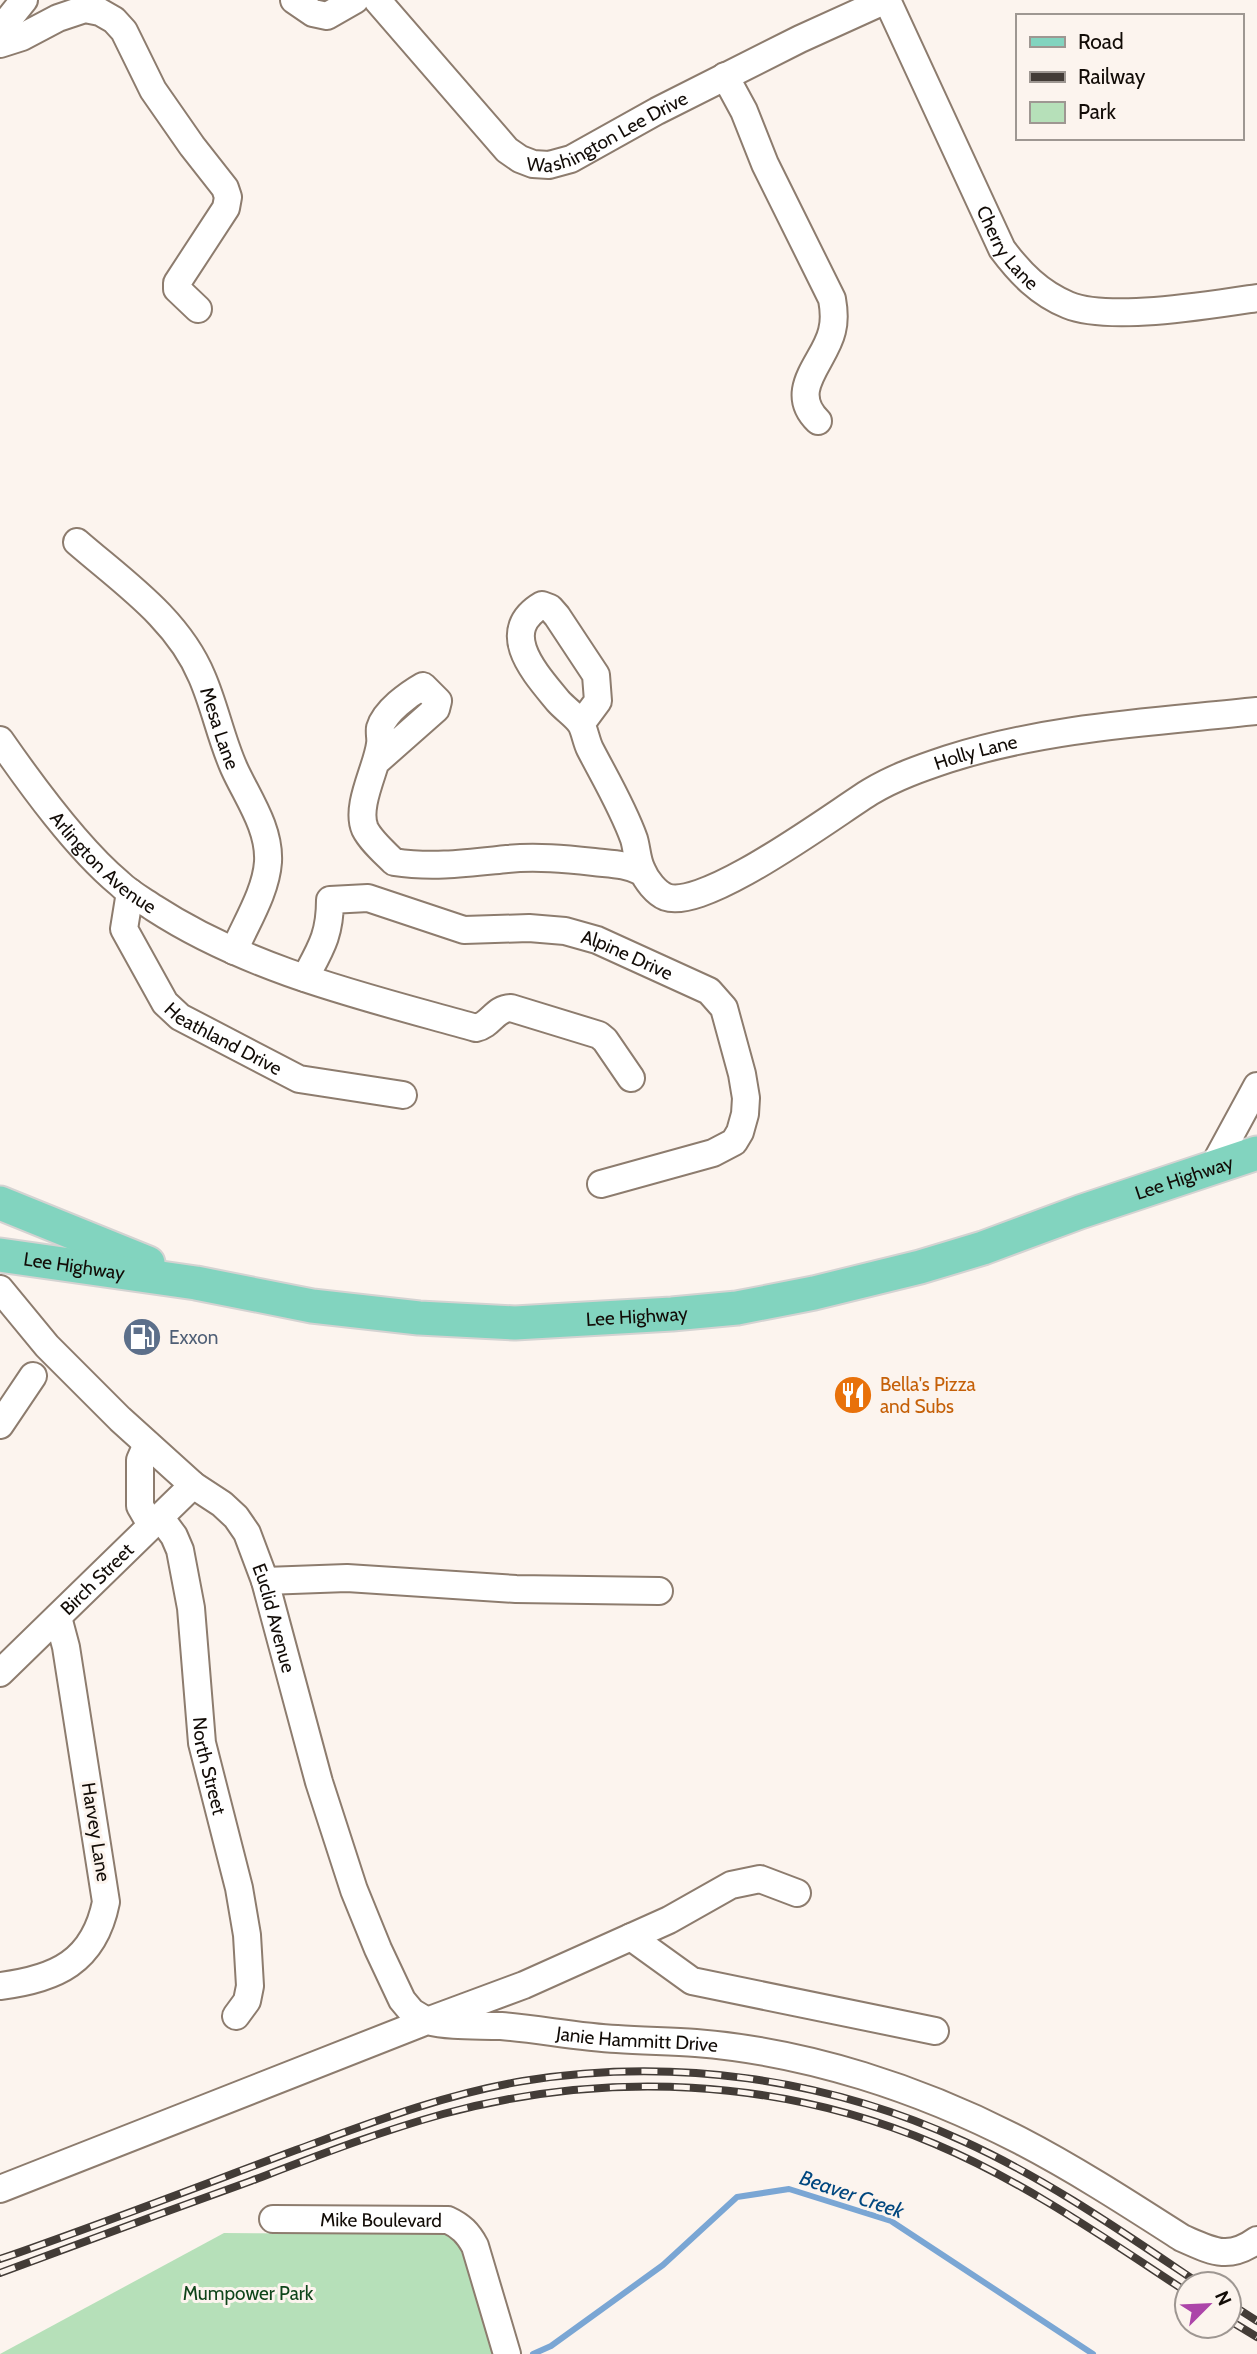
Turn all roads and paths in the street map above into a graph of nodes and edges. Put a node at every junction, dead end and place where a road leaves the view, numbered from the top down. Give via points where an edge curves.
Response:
1 (24, 0) edge
2 (294, 0) edge
3 (355, 0) edge
4 (377, 0) edge
5 (887, 0) edge
6 (0, 30) edge
7 (0, 44) edge
8 (726, 76) junction
9 (1257, 298) edge
10 (198, 309) dead end
11 (818, 421) dead end
12 (77, 542) dead end
13 (1257, 711) edge
14 (581, 724) dead end
15 (0, 740) edge
16 (376, 762) dead end
17 (10, 776) edge
18 (642, 872) junction
19 (130, 892) junction
20 (234, 951) junction
21 (305, 978) junction
22 (631, 1078) dead end
23 (1257, 1086) edge
24 (403, 1095) dead end
25 (1257, 1153) edge
26 (1213, 1167) junction
27 (601, 1184) dead end
28 (0, 1203) edge
29 (0, 1255) edge
30 (196, 1283) junction
31 (0, 1289) edge
32 (33, 1376) dead end
33 (0, 1425) edge
34 (147, 1444) junction
35 (193, 1485) junction
36 (155, 1521) junction
37 (265, 1581) junction
38 (659, 1591) dead end
39 (58, 1617) junction
40 (4, 1660) edge
41 (797, 1894) dead end
42 (631, 1937) junction
43 (0, 1986) edge
44 (236, 2017) dead end
45 (427, 2021) junction
46 (935, 2031) dead end
47 (0, 2189) edge
48 (273, 2219) dead end
49 (1257, 2241) edge
50 (504, 2342) edge

1 - 6 street
2 - 3 street via 327,16
4 - 8 street, Washington Lee Drive via 507,150 533,164 571,159
5 - 8 street, Washington Lee Drive
5 - 9 street, Cherry Lane via 1002,250 1043,293 1075,308 1105,312
7 - 10 street via 85,9 100,12 124,31 153,90 228,197 226,208 177,283 180,295
8 - 11 street via 832,299 832,334 805,396
12 - 20 street, Mesa Lane via 159,613 194,661 266,839 266,879
13 - 18 street, Holly Lane via 1054,734 963,754 884,785 708,892 667,897
14 - 18 street via 634,839
15 - 17 street, Arlington Avenue
16 - 18 street via 366,795 365,828 394,862 419,866 567,859 631,866
17 - 19 street, Arlington Avenue
19 - 20 street, Arlington Avenue
19 - 24 street, Heathland Drive via 124,929 165,1003 180,1017 299,1079
20 - 21 street, Arlington Avenue
21 - 22 street, Arlington Avenue via 477,1028 511,1008 599,1035
21 - 27 street, Alpine Drive via 326,939 330,900 360,898 464,930 565,931 597,940 709,991 724,1008 742,1074 746,1098 740,1132 734,1142 713,1153
23 - 26 street
25 - 26 main road, Lee Highway
26 - 30 main road, Lee Highway via 933,1263 737,1308 515,1323 312,1306
28 - 30 main road
29 - 30 main road, Lee Highway
31 - 34 street, Euclid Avenue via 47,1346
32 - 33 street
34 - 35 street, Euclid Avenue
34 - 36 street, North Street via 140,1460 140,1506
35 - 36 street, Birch Street
35 - 37 street, Euclid Avenue via 236,1517
36 - 39 street, Birch Street
36 - 44 street, North Street via 174,1536 180,1550 191,1608 202,1743 247,1935 250,1986
37 - 38 street via 347,1578 516,1589
37 - 45 street, Euclid Avenue via 319,1782 354,1890 402,2000
39 - 40 street, Birch Street
39 - 43 street, Harvey Lane via 106,1902 94,1940 82,1955 46,1976
41 - 42 street via 760,1879 731,1885
42 - 45 street via 524,1985
42 - 46 street via 692,1981
45 - 47 street, Janie Hammitt Drive
45 - 49 street, Janie Hammitt Drive via 696,2043 798,2059 948,2107 1020,2141 1211,2251 1240,2250
48 - 50 street, Mike Boulevard via 447,2220 458,2224 475,2246

